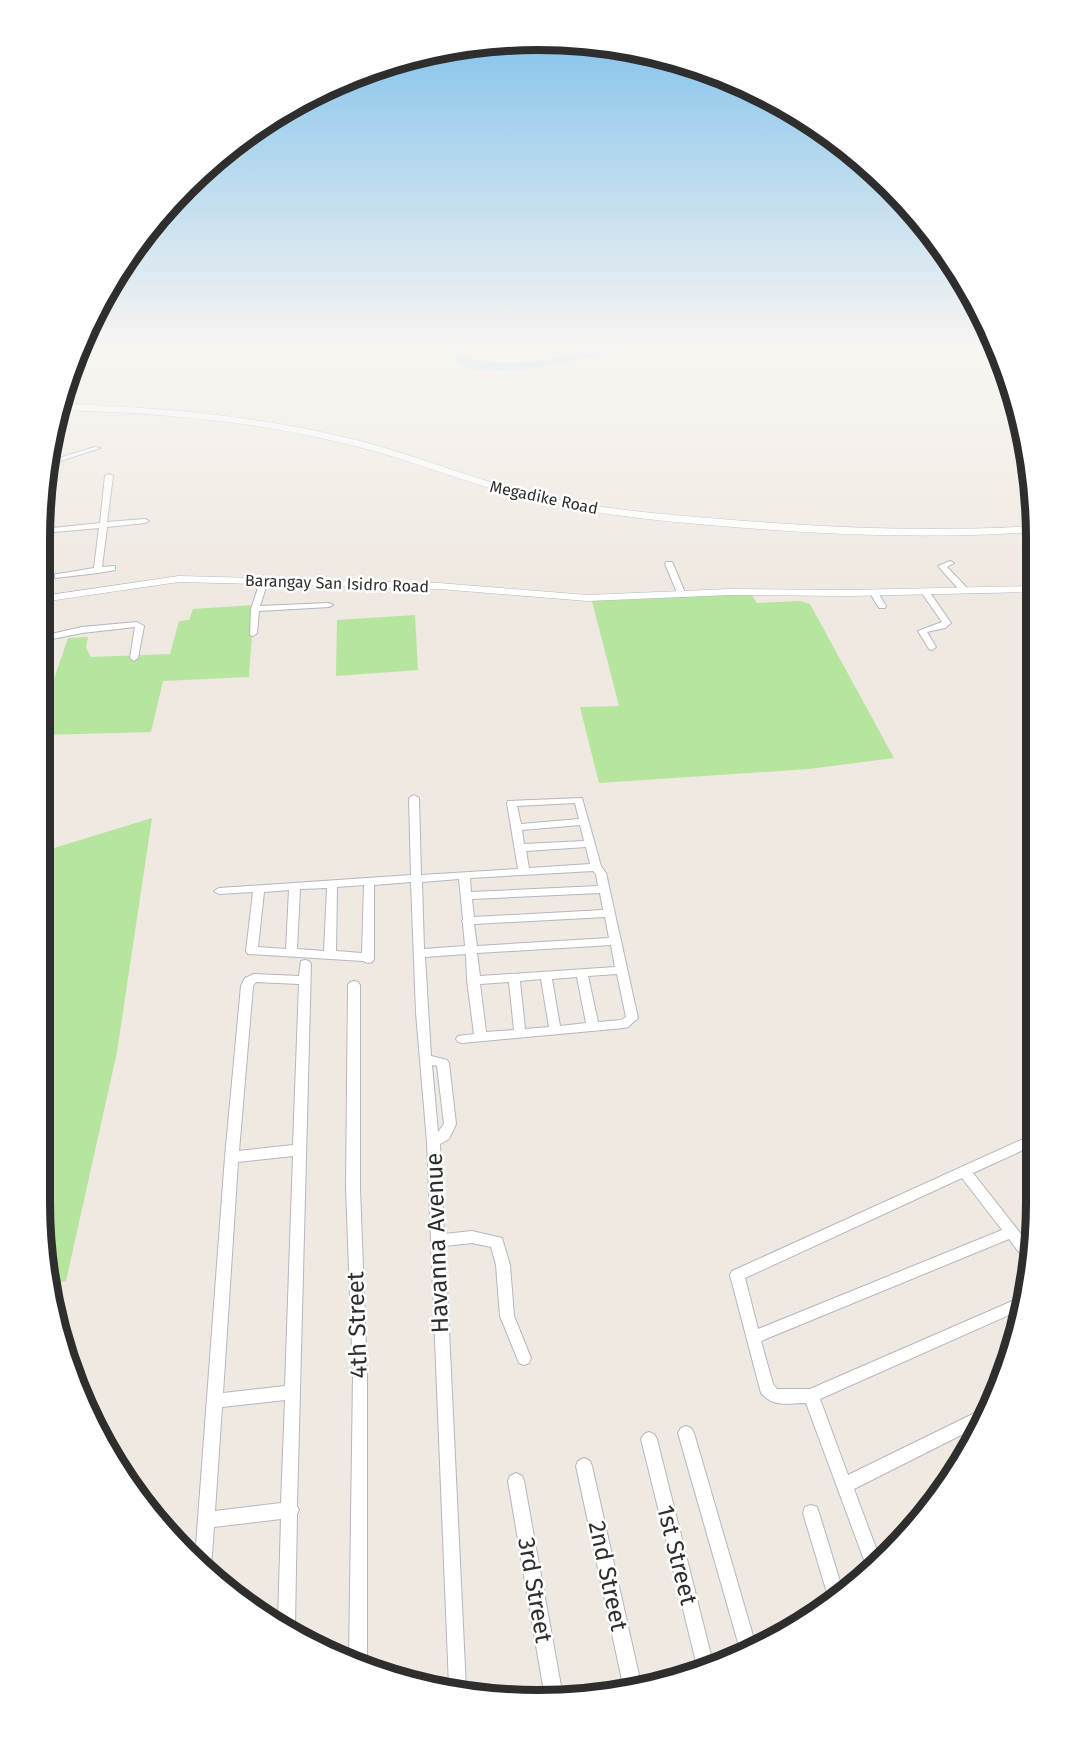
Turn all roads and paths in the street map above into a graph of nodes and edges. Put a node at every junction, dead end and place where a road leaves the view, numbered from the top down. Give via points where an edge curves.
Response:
1 (272, 426) edge
2 (97, 448) dead end
3 (56, 461) edge
4 (109, 476) dead end
5 (145, 521) dead end
6 (104, 525) junction
7 (50, 530) edge
8 (1025, 530) edge
9 (950, 563) dead end
10 (669, 564) dead end
11 (112, 568) dead end
12 (98, 571) junction
13 (58, 576) dead end
14 (264, 580) junction
15 (1026, 589) edge
16 (965, 591) junction
17 (925, 592) junction
18 (874, 593) junction
19 (682, 595) junction
20 (50, 598) edge
21 (329, 605) dead end
22 (882, 606) dead end
23 (255, 609) junction
24 (253, 633) dead end
25 (50, 637) edge
26 (932, 647) dead end
27 (134, 658) dead end
28 (414, 798) dead end
29 (585, 822) junction
30 (516, 827) junction
31 (590, 844) junction
32 (520, 848) junction
33 (596, 867) junction
34 (524, 871) junction
35 (464, 875) junction
36 (416, 878) junction
37 (369, 882) junction
38 (332, 884) junction
39 (295, 886) junction
40 (259, 889) junction
41 (604, 889) junction
42 (219, 891) dead end
43 (465, 896) junction
44 (610, 913) junction
45 (467, 921) junction
46 (616, 942) junction
47 (471, 950) junction
48 (291, 952) junction
49 (419, 953) junction
50 (330, 954) junction
51 (305, 964) dead end
52 (623, 970) junction
53 (582, 973) junction
54 (546, 975) junction
55 (514, 978) junction
56 (304, 980) junction
57 (473, 980) junction
58 (354, 985) dead end
59 (593, 1026) junction
60 (555, 1030) junction
61 (520, 1033) junction
62 (480, 1037) junction
63 (462, 1039) dead end
64 (426, 1059) junction
65 (433, 1142) junction
66 (1026, 1147) edge
67 (298, 1150) junction
68 (232, 1157) junction
69 (964, 1171) junction
70 (1011, 1232) junction
71 (437, 1241) junction
72 (1023, 1247) edge
73 (1014, 1306) edge
74 (753, 1338) junction
75 (524, 1358) dead end
76 (293, 1392) junction
77 (811, 1396) junction
78 (216, 1401) junction
79 (973, 1421) edge
80 (687, 1433) dead end
81 (649, 1439) dead end
82 (584, 1466) dead end
83 (516, 1481) dead end
84 (845, 1485) junction
85 (291, 1510) junction
86 (811, 1513) dead end
87 (207, 1520) junction
88 (204, 1558) edge
89 (872, 1558) edge
90 (834, 1591) edge
91 (286, 1621) edge
92 (746, 1643) edge
93 (358, 1656) edge
94 (704, 1661) edge
95 (631, 1681) edge
96 (458, 1683) edge
97 (553, 1690) edge

1 - 8 main road, Megadike Road via 378,449 522,494 639,514 879,534
2 - 3 street
4 - 6 street
5 - 6 street
6 - 7 street
6 - 12 street
9 - 16 street via 942,566
10 - 19 street
11 - 12 street
12 - 13 street
14 - 19 street, Barangay San Isidro Road via 510,590 572,598
14 - 20 street, Barangay San Isidro Road via 164,580
14 - 23 street
15 - 16 street, Barangay San Isidro Road
16 - 17 street, Barangay San Isidro Road
17 - 18 street, Barangay San Isidro Road
17 - 26 street via 946,622 922,631
18 - 19 street, Barangay San Isidro Road
18 - 22 street
21 - 23 street
23 - 24 street
25 - 27 street via 137,624 140,626
28 - 36 street, Havanna Avenue
29 - 30 street
29 - 30 street via 579,800 512,803
29 - 31 street
30 - 32 street
31 - 32 street
31 - 33 street
32 - 34 street
33 - 34 street
33 - 41 street
34 - 35 street
35 - 36 street
35 - 43 street
36 - 37 street
36 - 49 street, Havanna Avenue
37 - 38 street
37 - 50 street via 368,958
38 - 39 street
38 - 50 street
39 - 40 street
39 - 48 street
40 - 42 street
40 - 48 street via 252,951
41 - 43 street
41 - 44 street
43 - 45 street
44 - 45 street
44 - 46 street
45 - 47 street
46 - 47 street
46 - 52 street
47 - 49 street
47 - 57 street
48 - 50 street
49 - 64 street, Havanna Avenue
51 - 56 street
52 - 53 street
52 - 59 street via 632,1018 624,1024
53 - 54 street
53 - 59 street
54 - 55 street
54 - 60 street
55 - 57 street
55 - 61 street
56 - 67 street
56 - 68 street via 254,978 248,983
57 - 62 street
58 - 93 street, 4th Street via 353,1188 360,1376
59 - 60 street
60 - 61 street
61 - 62 street
62 - 63 street
64 - 65 street, Havanna Avenue
64 - 65 street via 443,1063 450,1120 444,1135
65 - 71 street, Havanna Avenue
66 - 69 street
67 - 68 street
67 - 76 street
68 - 78 street
69 - 70 street
69 - 74 street via 737,1275
70 - 72 street
70 - 74 street
71 - 75 street via 472,1237 497,1242 507,1316
71 - 96 street, Havanna Avenue
73 - 77 street
74 - 77 street via 766,1388 774,1396
76 - 78 street
76 - 85 street
77 - 84 street
78 - 87 street
79 - 84 street
80 - 92 street
81 - 94 street, 1st Street
82 - 95 street, 2nd Street
83 - 97 street, 3rd Street
84 - 89 street
85 - 87 street
85 - 91 street
86 - 90 street
87 - 88 street

